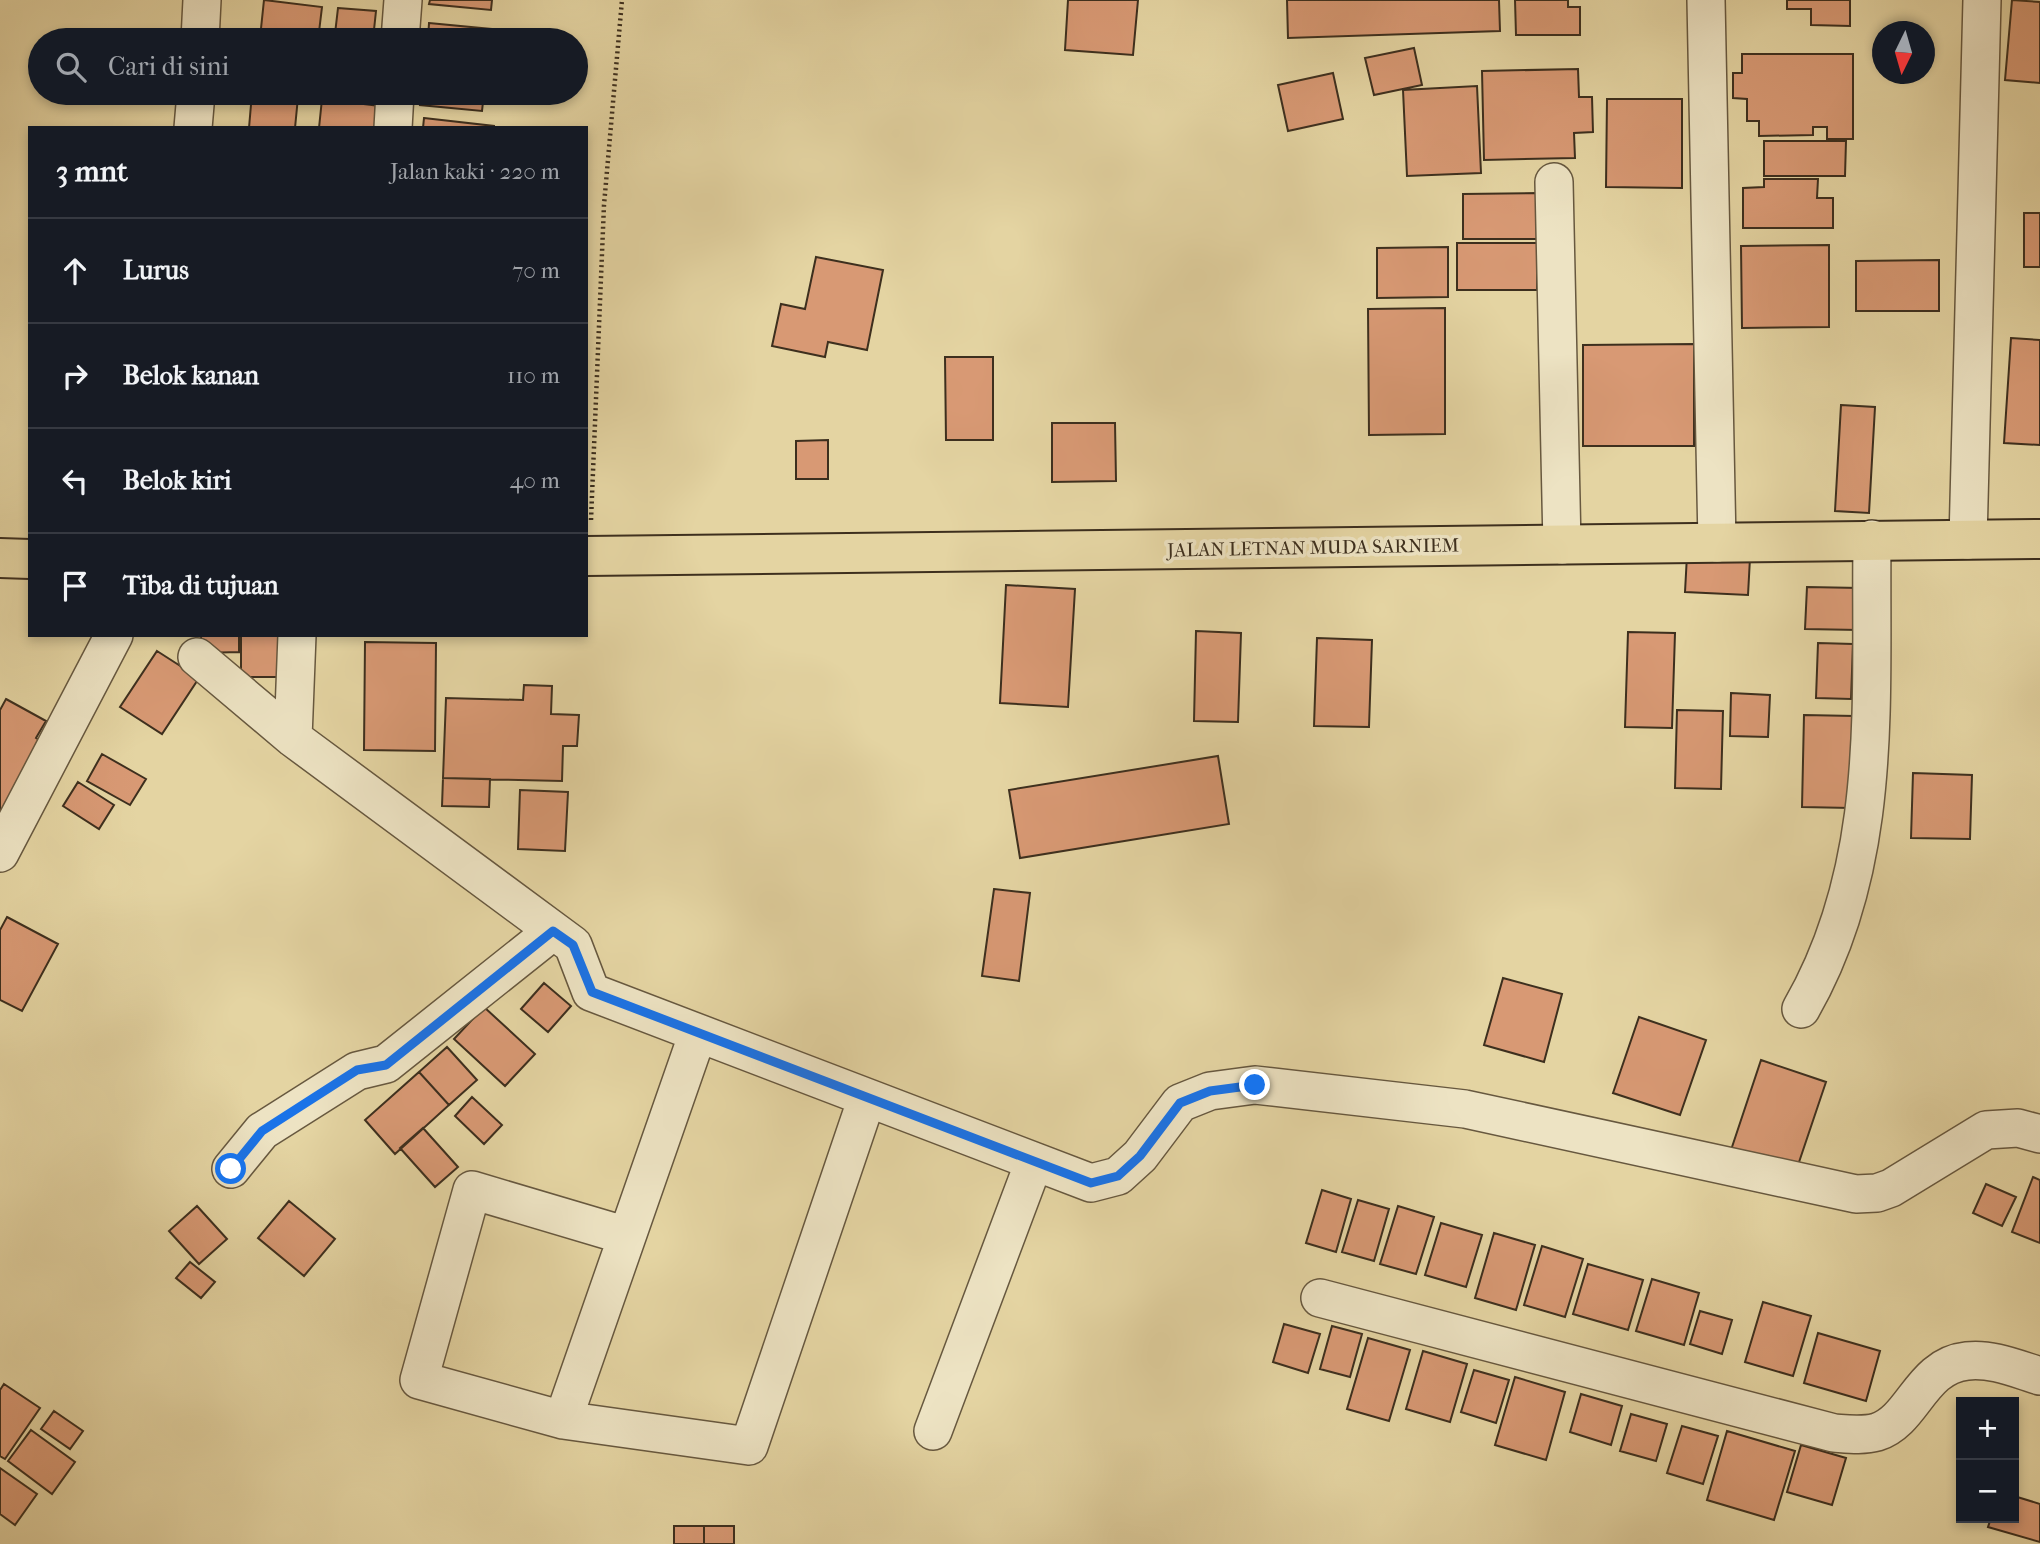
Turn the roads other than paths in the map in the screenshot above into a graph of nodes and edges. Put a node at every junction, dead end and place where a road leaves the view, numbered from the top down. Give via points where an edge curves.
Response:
1 (202, 0) edge
2 (403, 0) edge
3 (1706, 0) edge
4 (1982, 0) edge
5 (201, 28) edge
6 (401, 28) edge
7 (195, 105) edge
8 (395, 105) edge
9 (193, 126) edge
10 (393, 126) edge
11 (1554, 182) dead end
12 (1872, 539) junction
13 (2040, 539) edge
14 (1968, 540) junction
15 (1717, 543) junction
16 (1562, 545) junction
17 (588, 556) edge
18 (0, 558) edge
19 (28, 559) edge
20 (113, 637) edge
21 (297, 637) edge
22 (198, 657) dead end
23 (293, 738) junction
24 (0, 853) edge
25 (553, 931) junction
26 (1801, 1009) dead end
27 (698, 1033) junction
28 (867, 1098) junction
29 (2040, 1134) edge
30 (1034, 1162) junction
31 (231, 1169) dead end
32 (627, 1236) junction
33 (1320, 1298) dead end
34 (2040, 1376) edge
35 (563, 1420) junction
36 (933, 1431) dead end

1 - 5 street
2 - 6 street
3 - 15 street
4 - 14 street
7 - 9 street
8 - 10 street
11 - 16 street
12 - 14 main road, JALAN LETNAN MUDA SARNIEM
12 - 15 main road, JALAN LETNAN MUDA SARNIEM
12 - 26 street via 1870,757 1864,825 1846,909 1832,949
13 - 14 main road, JALAN LETNAN MUDA SARNIEM
15 - 16 main road, JALAN LETNAN MUDA SARNIEM
16 - 17 main road, JALAN LETNAN MUDA SARNIEM
18 - 19 main road
20 - 24 street
21 - 23 street
22 - 23 street
23 - 25 street
25 - 27 street via 573,945 592,992
25 - 31 street via 386,1065 357,1070 262,1131
27 - 28 street
27 - 32 street
28 - 30 street
28 - 35 street via 749,1446
29 - 30 street via 2018,1128 1986,1130 1891,1188 1856,1194 1465,1109 1255,1085 1210,1091 1180,1103 1140,1156 1118,1176 1091,1183
30 - 36 street
32 - 35 street
32 - 35 street via 472,1190 419,1380
33 - 34 street via 1834,1433 1878,1432 1944,1366 1991,1362

